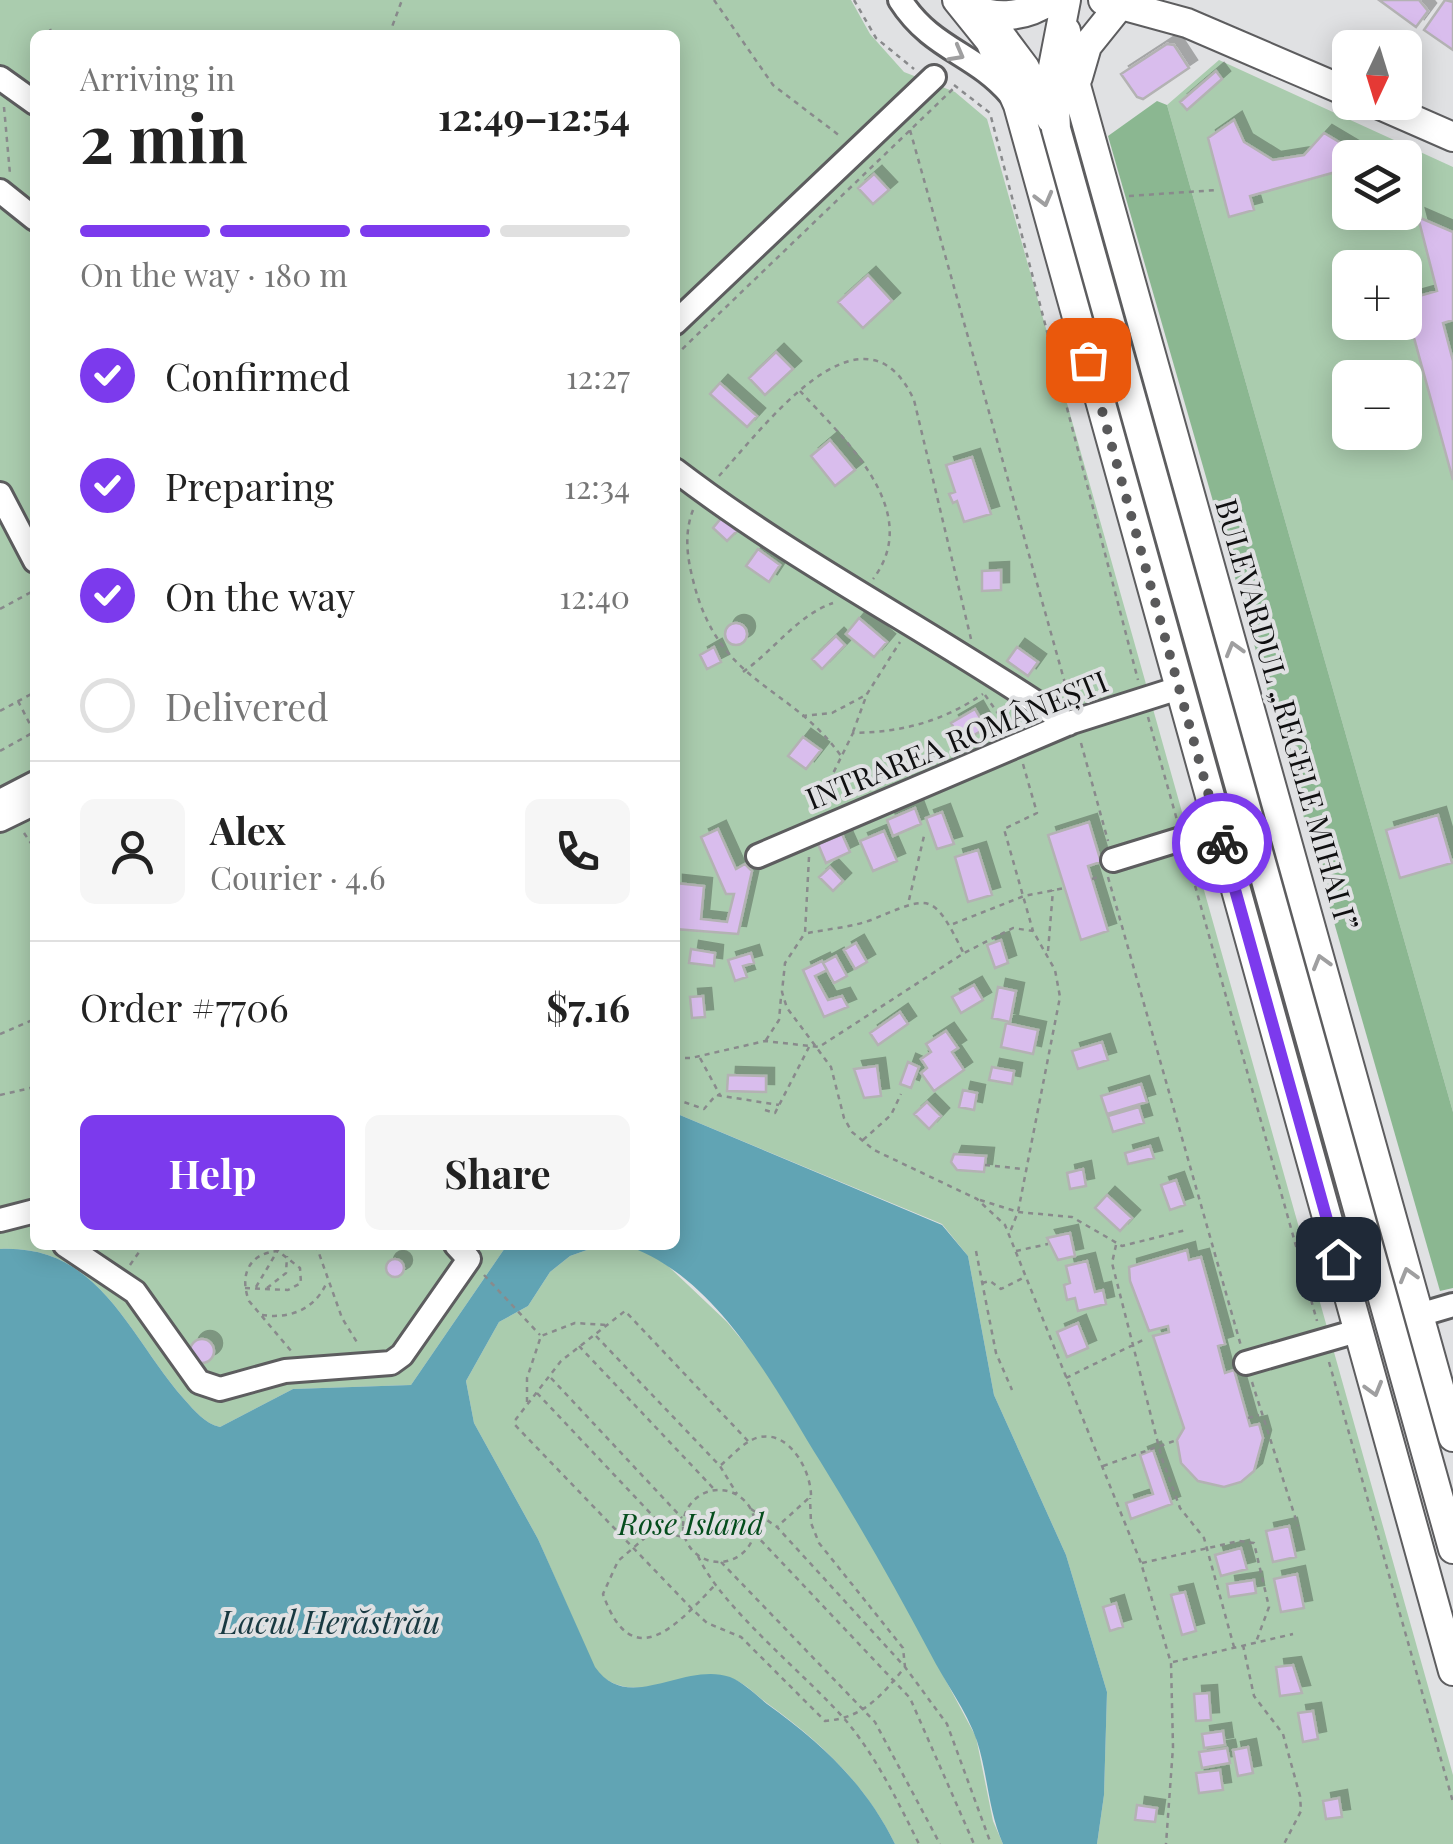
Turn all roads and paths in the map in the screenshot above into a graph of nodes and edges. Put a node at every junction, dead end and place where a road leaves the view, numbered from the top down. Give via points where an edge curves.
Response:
1 (402, 0) edge
2 (714, 0) edge
3 (854, 0) edge
4 (900, 0) edge
5 (1153, 0) edge
6 (1112, 2) edge
7 (1045, 4) edge
8 (966, 5) edge
9 (1187, 23) junction
10 (391, 30) edge
11 (1, 79) edge
12 (945, 81) junction
13 (1332, 85) edge
14 (1076, 89) junction
15 (30, 99) edge
16 (1018, 105) junction
17 (1415, 120) edge
18 (1056, 129) junction
19 (910, 130) junction
20 (1453, 136) edge
21 (842, 137) dead end
22 (1217, 190) dead end
23 (6, 196) edge
24 (1108, 197) junction
25 (30, 215) edge
26 (680, 319) edge
27 (680, 351) edge
28 (799, 390) dead end
29 (680, 474) edge
30 (0, 494) edge
31 (30, 551) edge
32 (30, 593) edge
33 (861, 594) junction
34 (0, 608) edge
35 (911, 624) junction
36 (743, 672) dead end
37 (1179, 688) junction
38 (984, 693) dead end
39 (868, 694) junction
40 (30, 695) edge
41 (1143, 699) junction
42 (18, 701) junction
43 (0, 711) edge
44 (800, 716) dead end
45 (1072, 722) junction
46 (30, 725) edge
47 (853, 733) junction
48 (30, 735) edge
49 (0, 750) edge
50 (30, 789) edge
51 (12, 809) edge
52 (1217, 828) junction
53 (803, 836) junction
54 (924, 836) dead end
55 (1182, 838) junction
56 (30, 841) edge
57 (758, 856) dead end
58 (1113, 860) joint
59 (1092, 879) dead end
60 (1065, 888) dead end
61 (1053, 890) junction
62 (1024, 896) junction
63 (908, 902) junction
64 (950, 926) junction
65 (1033, 932) junction
66 (804, 933) junction
67 (964, 953) junction
68 (1048, 953) junction
69 (782, 992) junction
70 (30, 1021) edge
71 (0, 1034) edge
72 (765, 1041) junction
73 (810, 1046) junction
74 (819, 1047) junction
75 (699, 1056) junction
76 (680, 1058) edge
77 (30, 1089) edge
78 (901, 1094) dead end
79 (720, 1095) junction
80 (0, 1096) edge
81 (680, 1101) edge
82 (778, 1105) junction
83 (765, 1110) dead end
84 (862, 1141) junction
85 (985, 1164) dead end
86 (1025, 1170) junction
87 (977, 1198) junction
88 (1018, 1212) junction
89 (30, 1213) edge
90 (0, 1224) edge
91 (30, 1230) edge
92 (1186, 1230) dead end
93 (1009, 1233) junction
94 (1048, 1244) dead end
95 (1116, 1244) junction
96 (73, 1250) edge
97 (140, 1250) edge
98 (317, 1250) edge
99 (461, 1250) edge
100 (278, 1251) junction
101 (976, 1251) dead end
102 (1016, 1252) junction
103 (287, 1256) junction
104 (483, 1274) dead end
105 (120, 1278) junction
106 (1024, 1278) junction
107 (327, 1282) junction
108 (982, 1283) junction
109 (245, 1288) junction
110 (255, 1288) junction
111 (266, 1289) junction
112 (1453, 1305) edge
113 (261, 1315) junction
114 (1420, 1315) junction
115 (608, 1326) junction
116 (1358, 1331) junction
117 (541, 1336) junction
118 (596, 1336) junction
119 (1145, 1340) dead end
120 (1323, 1341) junction
121 (1130, 1344) junction
122 (579, 1346) junction
123 (1246, 1362) junction
124 (372, 1366) junction
125 (306, 1368) junction
126 (550, 1377) junction
127 (1064, 1379) junction
128 (1012, 1390) dead end
129 (537, 1393) junction
130 (526, 1406) junction
131 (1261, 1414) junction
132 (1248, 1418) dead end
133 (1453, 1437) edge
134 (1177, 1440) dead end
135 (748, 1441) junction
136 (1158, 1446) junction
137 (720, 1466) junction
138 (1102, 1466) junction
139 (715, 1490) junction
140 (738, 1495) junction
141 (810, 1498) junction
142 (751, 1509) junction
143 (683, 1520) junction
144 (662, 1524) junction
145 (1298, 1526) dead end
146 (777, 1527) junction
147 (754, 1533) junction
148 (684, 1538) junction
149 (632, 1548) junction
150 (1207, 1548) junction
151 (1453, 1550) edge
152 (698, 1556) junction
153 (721, 1562) junction
154 (1141, 1563) junction
155 (716, 1584) junction
156 (692, 1610) junction
157 (1292, 1634) dead end
158 (1256, 1642) junction
159 (1244, 1645) junction
160 (1234, 1647) junction
161 (1170, 1663) junction
162 (905, 1666) junction
163 (1453, 1671) edge
164 (894, 1680) junction
165 (864, 1712) junction
166 (845, 1719) junction
167 (1453, 1802) edge
168 (920, 1844) edge
169 (940, 1844) edge
170 (974, 1844) edge
171 (991, 1844) edge
172 (1166, 1844) edge
173 (1284, 1844) edge

1 - 10 path
2 - 21 path via 773,84
3 - 12 path via 876,38 900,61
4 -> 16 street via 930,38 995,78
5 - 9 main road
6 - 9 main road
6 - 14 main road via 1087,46
7 - 8 main road
7 - 14 main road, BULEVARDUL „REGELE MIHAI I”
7 - 18 main road, BULEVARDUL „REGELE MIHAI I”
8 - 16 main road
8 - 18 main road, BULEVARDUL „REGELE MIHAI I” via 1024,68
9 - 13 main road
11 - 15 street
11 - 23 path
12 - 19 path
12 - 26 street
12 - 41 path via 990,113
14 - 24 main road, BULEVARDUL „REGELE MIHAI I”
16 -> 37 main road
17 - 20 main road
18 - 151 main road, BULEVARDUL „REGELE MIHAI I”
19 - 27 path
19 - 45 path
22 - 24 path
23 - 25 street
114 -> 24 main road, BULEVARDUL „REGELE MIHAI I”
28 - 33 path via 866,465 886,514 885,560
29 - 33 street via 776,544
30 - 31 street
32 - 34 path
33 - 35 street
33 - 36 path via 806,613
35 - 39 path
35 - 45 street
37 - 41 street, INTRAREA ROMÂNEȘTI
37 - 52 main road
38 - 47 path via 922,726
39 - 44 path via 832,713
39 - 47 path
40 - 42 path
41 - 45 street, INTRAREA ROMÂNEȘTI
41 - 55 path
42 - 43 path
42 - 46 path
45 - 53 street, INTRAREA ROMÂNEȘTI
45 - 58 path
47 - 53 path
48 - 49 path
50 - 51 street
51 - 56 path
52 - 55 street
52 - 116 main road
53 - 57 street, INTRAREA ROMÂNEȘTI
53 - 66 path
54 - 63 path
55 - 58 street
55 - 120 path
59 - 123 path via 1108,874
60 - 61 path
61 - 62 path
61 - 68 path
62 - 64 path
62 - 65 path
63 - 64 path via 930,906
63 - 66 path via 870,920
64 - 67 path
65 - 67 path via 1013,928
65 - 68 path
66 - 69 path via 784,963
67 - 74 path
68 - 86 path via 1060,997
69 - 72 path via 779,1020
69 - 74 path
70 - 71 path
72 - 73 path
72 - 75 path
73 - 74 path
73 - 82 path
74 - 84 path via 832,1066 844,1118
75 - 76 path
75 - 79 path
77 - 80 path
78 - 84 path via 892,1115
79 - 81 path via 709,1098 704,1110
79 - 82 path
82 - 83 path via 775,1112
84 - 87 path
85 - 86 path
86 - 88 path
87 - 88 path
87 - 93 path
88 - 93 path
88 - 95 path via 1072,1218
89 - 90 street
90 - 91 street
92 - 95 path
93 - 102 path
94 - 102 path
95 - 121 path via 1112,1263
96 - 105 street
97 - 105 path
98 - 107 path
99 - 124 street via 469,1259 402,1355
100 - 103 path
100 - 109 path via 250,1264
100 - 110 path
101 - 108 path
102 - 106 path
103 - 111 path via 286,1272
103 - 111 path via 300,1268 301,1283
104 - 117 path
105 - 125 street via 199,1382 228,1389
106 - 108 path via 1000,1289
106 - 127 path
107 - 113 path via 298,1312
107 - 124 path
108 - 128 path via 996,1353
109 - 110 path
109 - 113 path
110 - 111 path
112 - 114 street
113 - 125 path
114 - 133 main road, BULEVARDUL „REGELE MIHAI I”
115 - 117 path via 575,1323
115 - 118 path
115 - 135 path via 625,1311
116 - 120 street
116 -> 163 main road
117 - 130 path
118 - 122 path
118 - 137 path
119 - 121 path
120 - 123 street
120 - 167 path
121 - 127 path
121 - 136 path
122 - 126 path
122 - 139 path
123 - 131 path
124 - 125 street
126 - 129 path
126 - 143 path
127 - 138 path
129 - 130 path
129 - 144 path
130 - 149 path via 515,1425
131 - 132 path
131 - 145 path
134 - 136 path
135 - 137 path
135 - 141 path via 780,1440 806,1466
136 - 138 path
136 - 150 path via 1180,1508
137 - 140 path
138 - 154 path
139 - 140 path
139 - 143 path via 697,1496
140 - 142 path
141 - 146 path
141 - 162 path via 819,1543 903,1648
142 - 146 path
142 - 147 path
143 - 148 path
144 - 148 path
144 - 149 path
146 - 162 path
147 - 153 path via 741,1554
147 - 164 path
148 - 152 path
149 - 156 path
149 - 156 path via 603,1594 611,1617 646,1639 664,1636
150 - 154 path
150 - 158 path via 1254,1543 1268,1607
150 - 160 path
152 - 153 path
152 - 155 path
153 - 165 path
154 - 161 path
155 - 156 path
155 - 166 path
156 - 166 path via 741,1636 825,1721
157 - 158 path
158 - 159 path
159 - 160 path
159 - 173 path via 1254,1696 1283,1734 1300,1796 1301,1811
160 - 161 path
161 - 172 path
162 - 164 path
162 - 171 path via 946,1724
164 - 165 path
164 - 170 path via 928,1732
165 - 166 path
165 - 169 path
166 - 168 path via 878,1764

